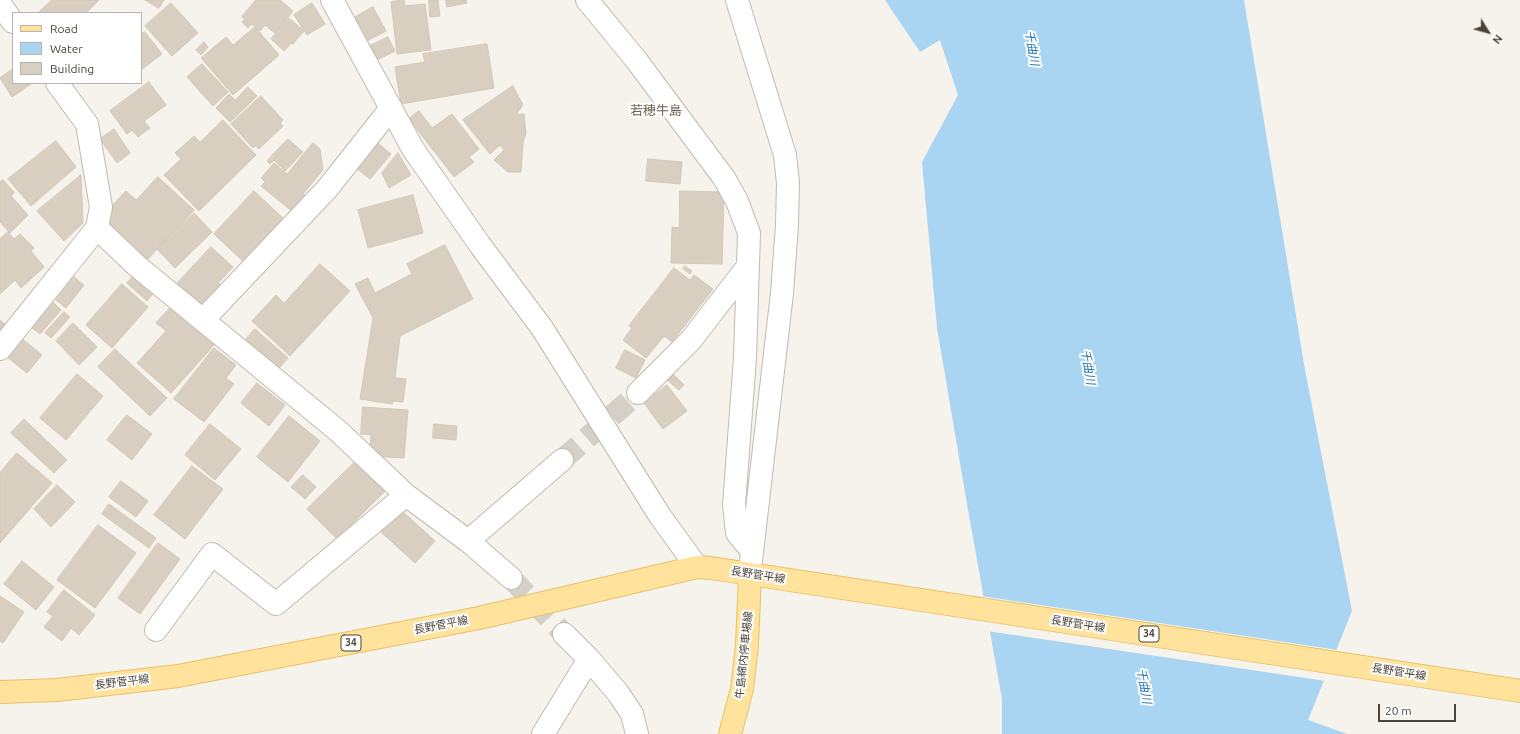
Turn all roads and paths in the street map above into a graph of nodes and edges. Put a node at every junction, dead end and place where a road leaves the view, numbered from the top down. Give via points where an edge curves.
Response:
1 (332, 0) edge
2 (587, 0) edge
3 (737, 0) edge
4 (0, 4) edge
5 (12, 21) edge
6 (58, 84) edge
7 (391, 108) junction
8 (97, 228) junction
9 (748, 266) junction
10 (203, 320) junction
11 (0, 349) edge
12 (638, 393) tunnel mouth
13 (562, 460) tunnel mouth
14 (406, 495) junction
15 (468, 541) junction
16 (752, 551) junction
17 (697, 567) junction
18 (750, 574) junction
19 (511, 578) tunnel mouth
20 (156, 630) dead end
21 (564, 634) tunnel mouth
22 (589, 659) junction
23 (1520, 691) edge
24 (0, 692) edge
25 (543, 734) edge
26 (637, 734) edge
27 (730, 734) edge

1 - 7 street
2 - 9 street via 637,61 724,178 737,201 748,233
3 - 16 street via 785,155 788,183 782,293
4 - 5 street
6 - 8 street via 87,124 101,207
7 - 10 street via 327,189
7 - 17 street via 413,149 542,328 660,516
8 - 10 street via 137,266
8 - 11 street
9 - 12 street via 691,340
9 - 16 street via 745,358 734,505 736,534
10 - 14 street via 337,430
13 - 15 street
14 - 15 street
14 - 20 street via 276,604 212,554
15 - 19 street
16 - 18 street
17 - 18 main road, 長野菅平線 / 34
17 - 24 main road, 長野菅平線 / 34 via 479,618 178,676 57,690
18 - 23 main road, 長野菅平線 / 34
18 - 27 main road, 牛島綿内停車場線 via 742,689
21 - 22 street
22 - 25 street
22 - 26 street via 632,714

